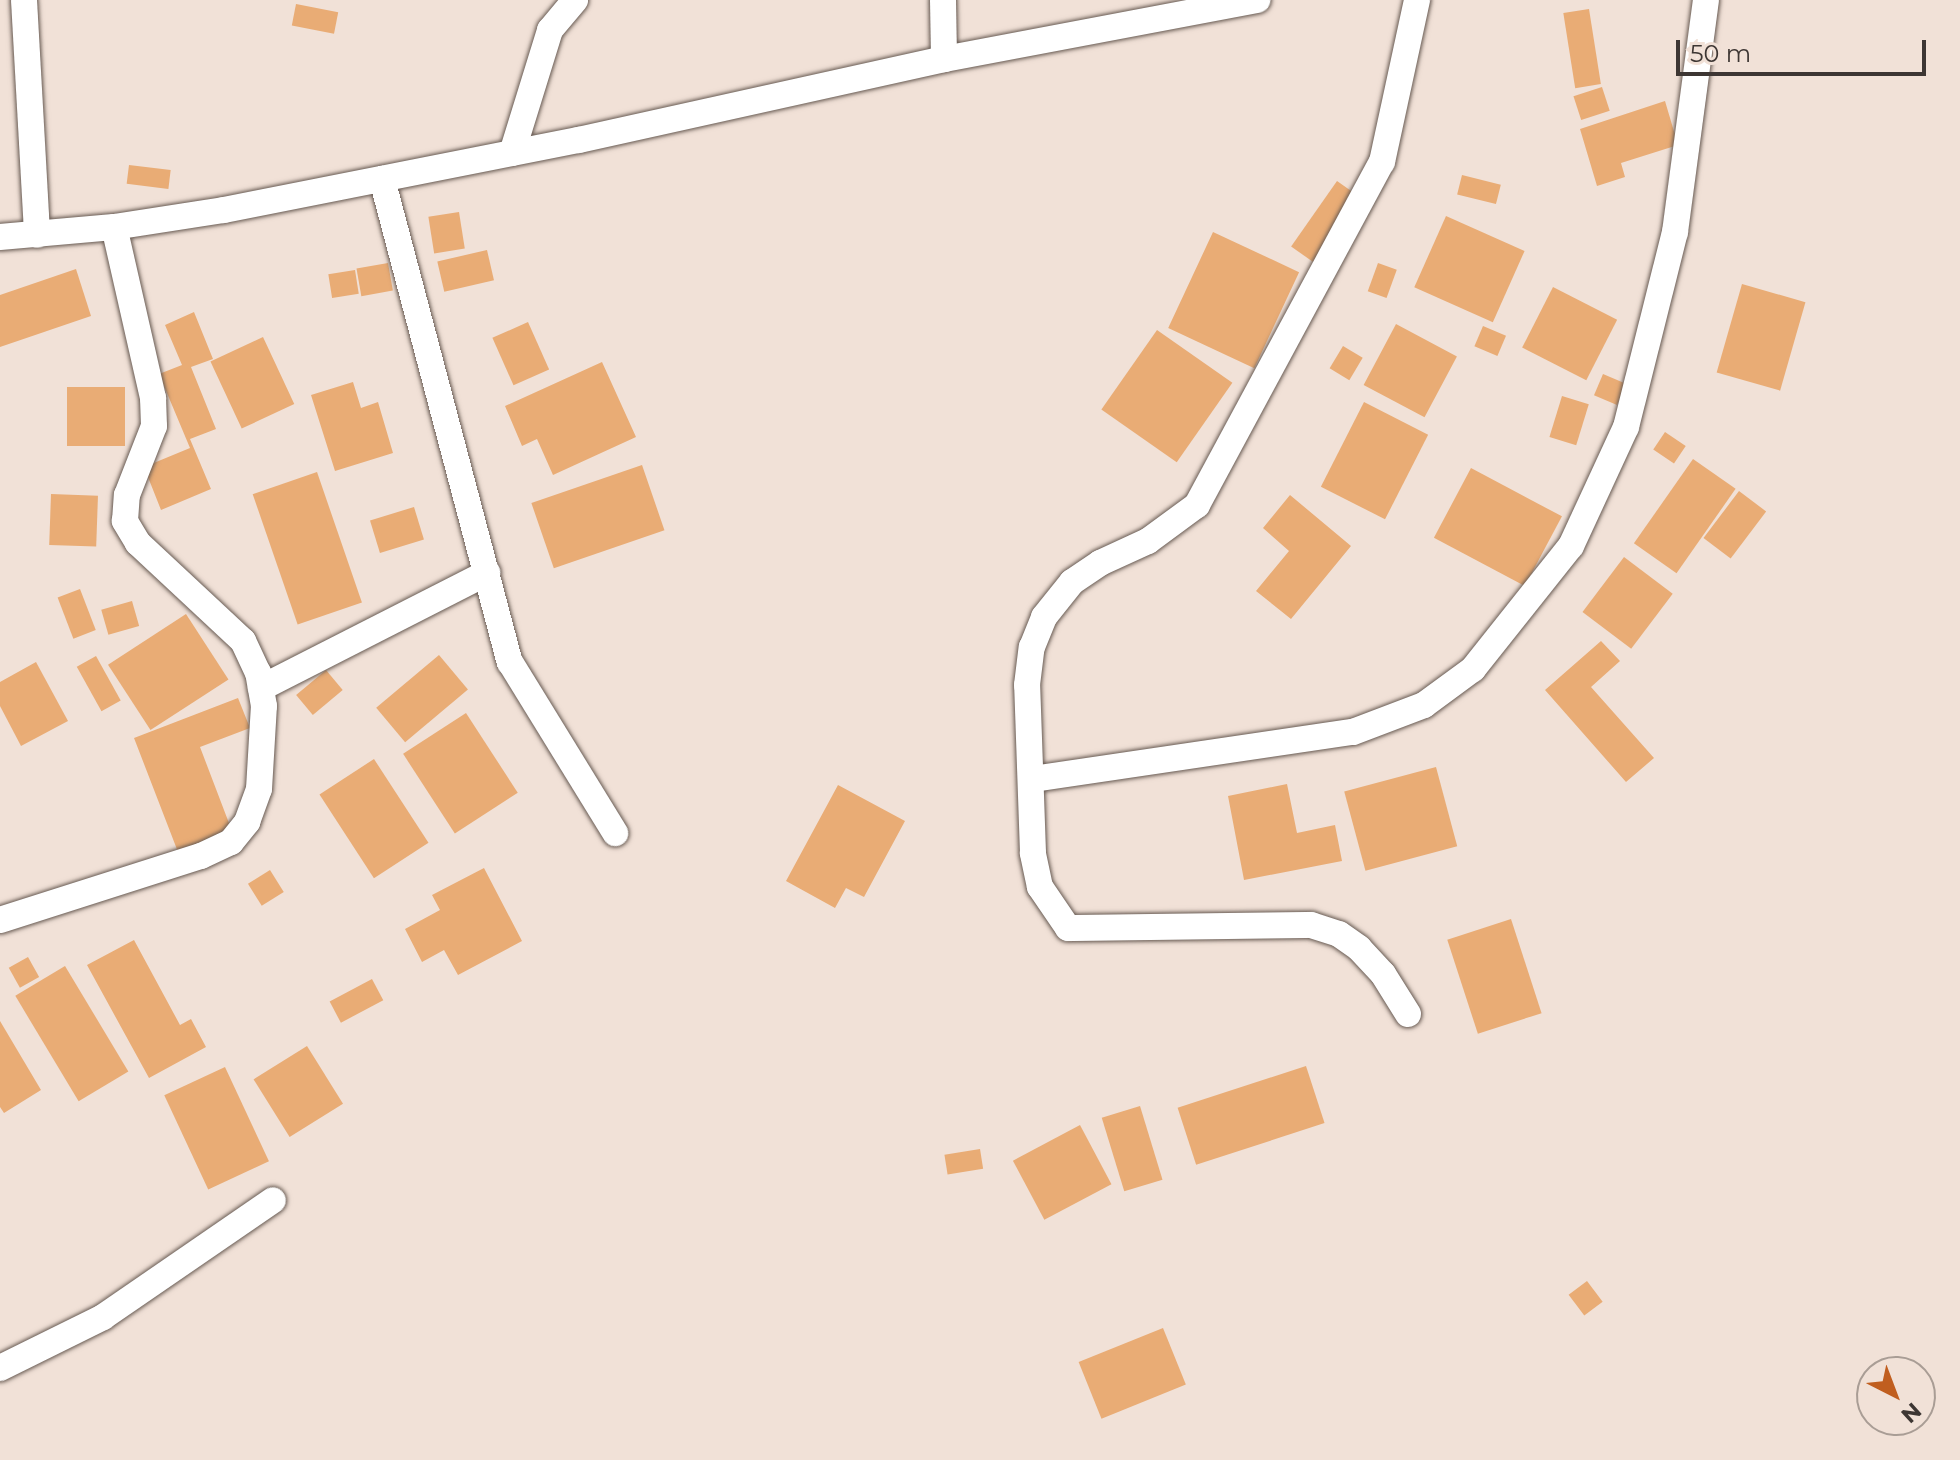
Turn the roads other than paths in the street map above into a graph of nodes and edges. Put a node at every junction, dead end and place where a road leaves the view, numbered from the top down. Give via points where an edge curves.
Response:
1 (24, 0) edge
2 (575, 0) edge
3 (943, 0) edge
4 (1257, 0) edge
5 (1417, 0) edge
6 (1706, 0) edge
7 (944, 59) junction
8 (512, 153) junction
9 (382, 179) junction
10 (114, 227) junction
11 (37, 235) junction
12 (0, 237) edge
13 (487, 573) junction
14 (261, 688) junction
15 (1033, 779) junction
16 (615, 833) dead end
17 (0, 920) edge
18 (1408, 1014) dead end
19 (273, 1200) dead end
20 (0, 1368) edge

1 - 11 street
2 - 8 street via 550,30
3 - 7 street
4 - 7 street
5 - 15 street via 1382,162 1197,505 1148,541 1072,582 1044,617 1032,647 1027,685
6 - 15 street via 1675,232 1626,427 1571,546 1473,669 1424,705 1353,732
7 - 8 street
8 - 9 street
9 - 10 street
9 - 13 street
10 - 11 street
10 - 14 street via 153,398 154,426 127,495 125,521 138,543 243,641
11 - 12 street
13 - 14 street
13 - 16 street via 510,662
14 - 17 street via 259,789 247,822 231,842
15 - 18 street via 1033,853 1040,887 1068,928 1311,925 1359,948
19 - 20 street via 103,1317

